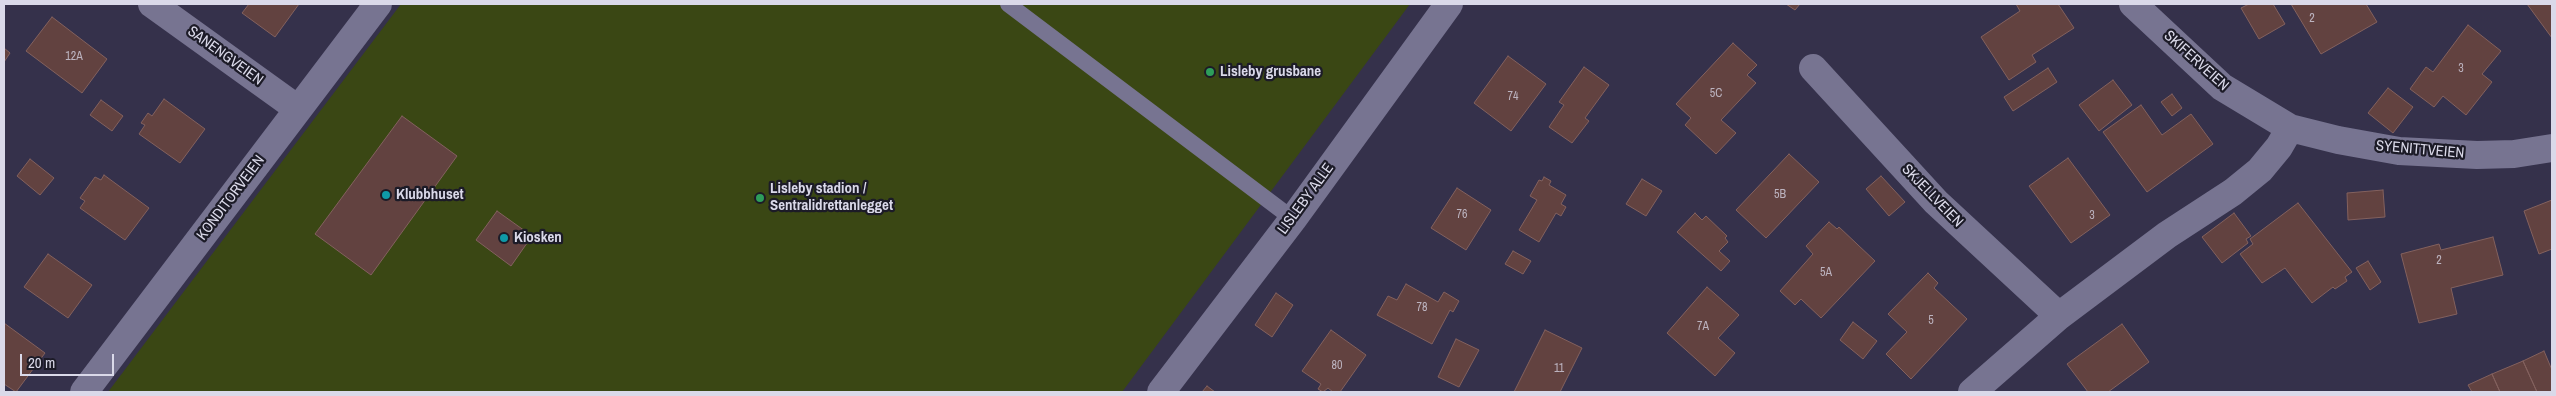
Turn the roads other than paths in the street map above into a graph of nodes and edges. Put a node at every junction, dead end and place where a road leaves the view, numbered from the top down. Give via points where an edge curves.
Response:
1 (152, 4) edge
2 (378, 4) edge
3 (1008, 4) edge
4 (1449, 4) edge
5 (2140, 6) edge
6 (1813, 68) dead end
7 (298, 109) junction
8 (2290, 128) junction
9 (2552, 148) edge
10 (1292, 219) junction
11 (2059, 316) junction
12 (84, 392) edge
13 (1161, 392) edge
14 (1972, 392) edge

1 - 7 street, SANENGVEIEN
2 - 7 street, KONDITORVEIEN
3 - 10 lane
4 - 10 street, LISLEBY ALLE
5 - 8 street, SKIFERVEIEN via 2222,87
6 - 11 street, SKJELLVEIEN via 1936,202
7 - 12 street, KONDITORVEIEN
8 - 9 street, SYENITTVEIEN via 2399,151 2477,155
8 - 11 street via 2260,170 2234,192 2167,235
10 - 13 street, LISLEBY ALLE
11 - 14 street

